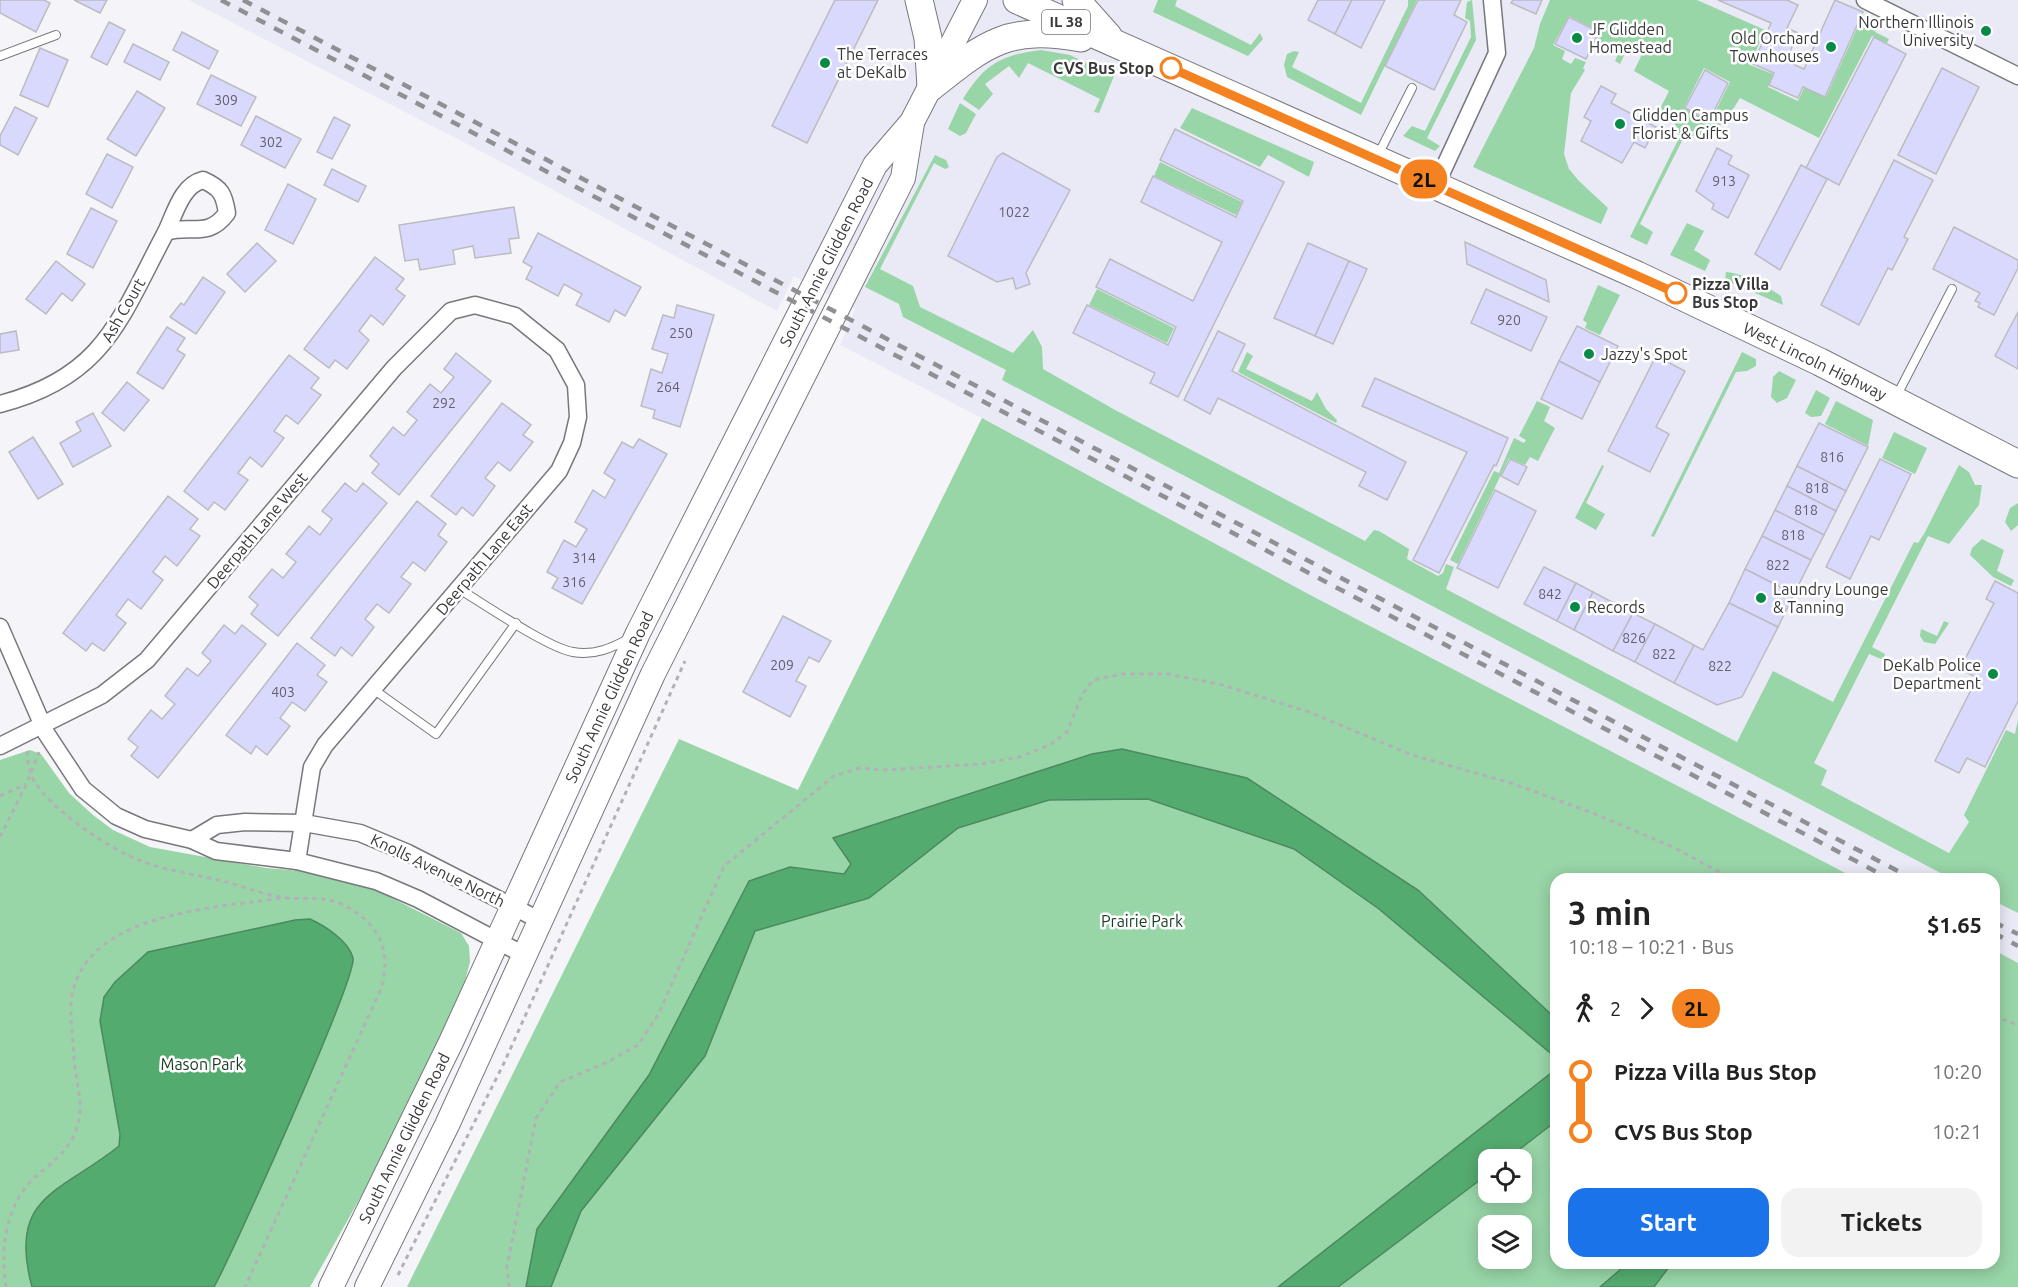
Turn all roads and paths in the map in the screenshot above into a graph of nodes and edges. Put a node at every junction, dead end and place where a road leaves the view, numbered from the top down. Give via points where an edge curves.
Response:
1 (919, 0) edge
2 (975, 0) edge
3 (1017, 0) edge
4 (1076, 0) edge
5 (1492, 0) edge
6 (1865, 0) edge
7 (56, 35) dead end
8 (1115, 44) junction
9 (0, 56) edge
10 (2018, 76) edge
11 (931, 87) junction
12 (1412, 88) dead end
13 (912, 122) junction
14 (1376, 158) junction
15 (1436, 185) junction
16 (166, 232) dead end
17 (1952, 289) dead end
18 (451, 311) joint
19 (1894, 400) junction
20 (0, 404) edge
21 (2018, 464) edge
22 (459, 589) junction
23 (516, 623) junction
24 (0, 627) edge
25 (638, 633) junction
26 (674, 686) dead end
27 (373, 690) junction
28 (45, 730) junction
29 (24, 735) junction
30 (0, 746) edge
31 (31, 775) junction
32 (27, 783) junction
33 (0, 796) edge
34 (304, 823) junction
35 (0, 837) edge
36 (192, 840) junction
37 (297, 861) junction
38 (1721, 873) edge
39 (282, 897) junction
40 (512, 907) junction
41 (542, 921) junction
42 (496, 939) junction
43 (526, 956) junction
44 (2000, 1018) edge
45 (2018, 1026) edge
46 (397, 1277) dead end
47 (6, 1287) edge
48 (245, 1287) edge
49 (331, 1287) edge
50 (367, 1287) edge
51 (509, 1287) edge

1 - 11 main road via 928,38
2 - 11 main road, South Annie Glidden Road
3 - 8 main road, West Lincoln Highway / IL 38
4 - 8 main road
5 - 15 street via 1497,54
6 - 10 street
7 - 9 lane
8 - 11 main road via 1059,34 1012,35 978,50
8 - 14 main road, West Lincoln Highway / IL 38
11 - 13 main road, South Annie Glidden Road
12 - 14 lane
13 - 25 main road, South Annie Glidden Road via 875,165
13 - 41 main road, South Annie Glidden Road via 903,178 653,674
14 - 15 main road, West Lincoln Highway / IL 38
15 - 19 main road, West Lincoln Highway / IL 38 via 1637,275
16 - 20 street, Ash Court via 121,317 91,358 41,392
17 - 19 lane
18 - 22 street, Deerpath Lane East via 476,305 515,316 557,350 576,385 578,417 559,471
18 - 28 street, Deerpath Lane West via 394,368 147,660 102,695
19 - 21 main road, West Lincoln Highway / IL 38
22 - 23 lane
22 - 27 street, Deerpath Lane East
23 - 25 lane via 564,651 576,653 611,648
23 - 27 lane via 436,734
24 - 28 street
25 - 40 main road, South Annie Glidden Road
26 - 46 path via 504,1063
27 - 34 street, Deerpath Lane East via 325,745 312,767
28 - 29 street, Deerpath Lane West
28 - 31 path
28 - 36 street via 83,789 102,806 144,830
29 - 30 street, Deerpath Lane West
29 - 31 path
31 - 32 path
31 - 39 path via 58,806 119,852 166,869
32 - 33 path
32 - 35 path
34 - 36 street, Knolls Avenue North via 217,825
34 - 37 street, Deerpath Lane East
34 - 40 street, Knolls Avenue North via 344,829 383,841
36 - 37 street via 216,850
37 - 42 street via 392,887
38 - 51 path via 1675,848 1593,813 1511,783 1412,755 1309,712 1219,684 1168,674 1122,674 1093,680 1082,694 1066,732 1050,745 1018,757 981,764 860,768 834,776 724,866 658,1015 638,1045 560,1082 536,1118 507,1267
39 - 47 path via 145,923 108,941 86,966 72,993 79,1122 63,1152 32,1180 12,1207 3,1239
39 - 48 path via 327,900 352,910 380,938 387,972
40 - 41 street, Knolls Avenue North
40 - 42 main road, South Annie Glidden Road
41 - 43 main road, South Annie Glidden Road
42 - 43 street
42 - 49 main road, South Annie Glidden Road via 451,1042
43 - 50 main road, South Annie Glidden Road
44 - 45 path

